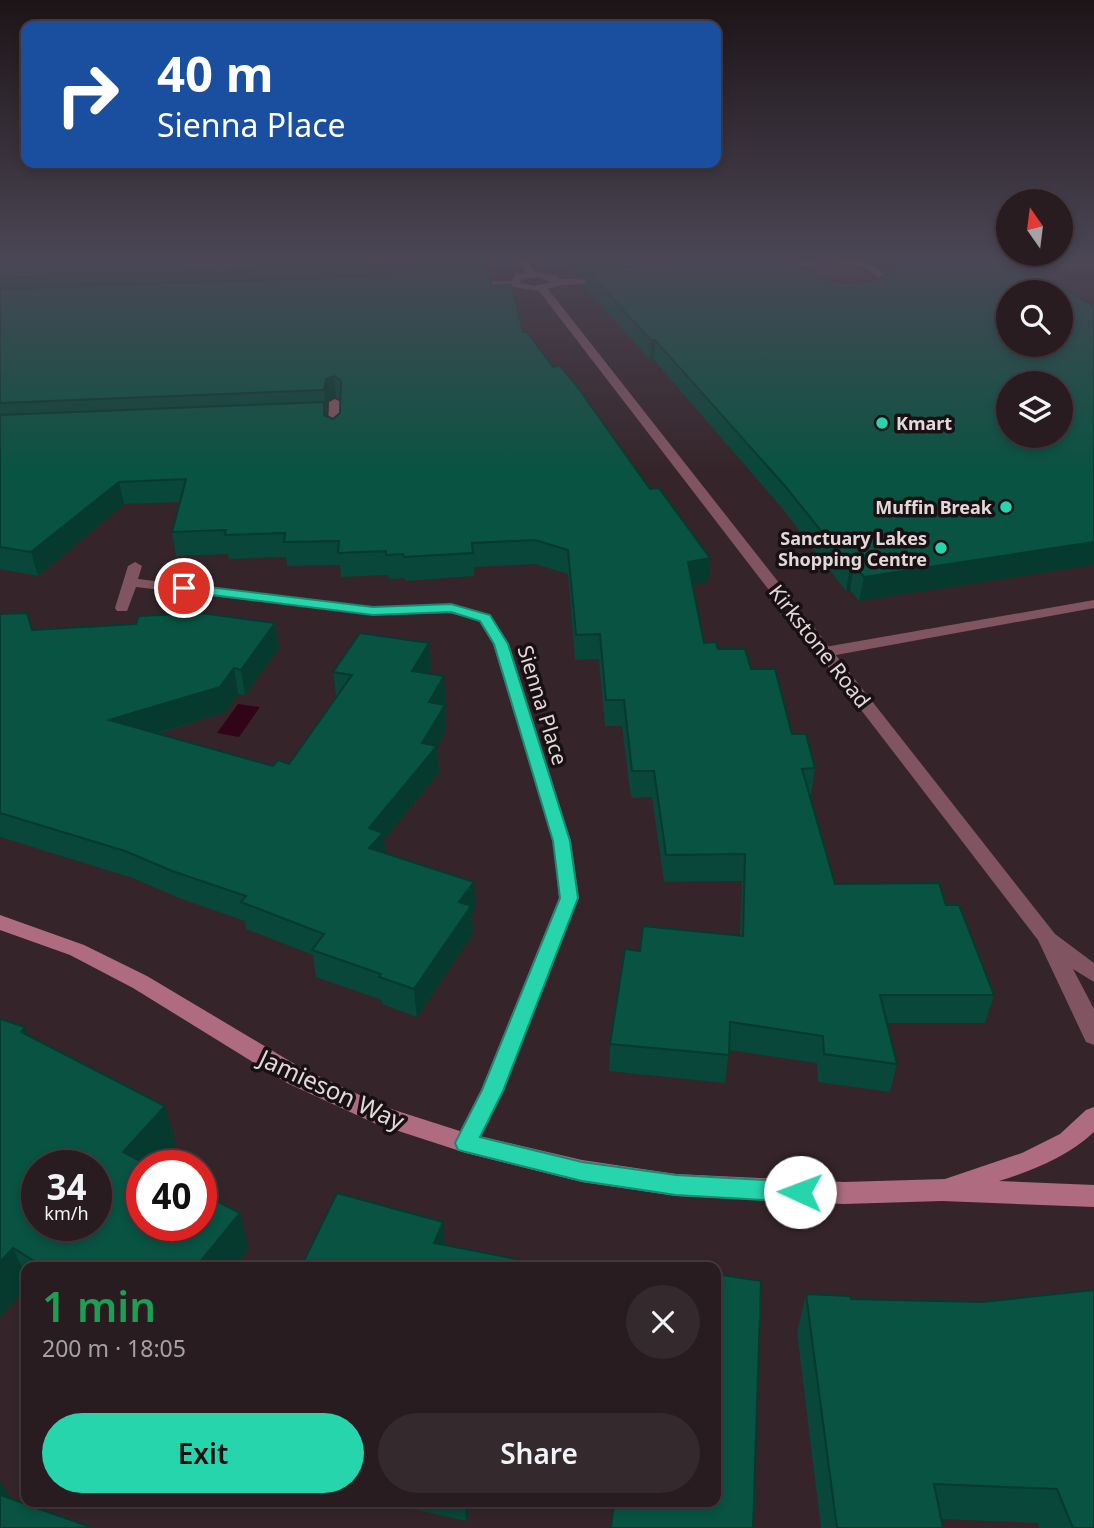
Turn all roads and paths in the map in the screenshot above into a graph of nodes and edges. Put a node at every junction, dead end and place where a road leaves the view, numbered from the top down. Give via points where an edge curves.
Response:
1 (574, 328) edge
2 (335, 402) dead end
3 (333, 417) junction
4 (319, 418) edge
5 (334, 434) edge
6 (1094, 604) edge
7 (122, 608) dead end
8 (825, 652) junction
9 (0, 922) edge
10 (1046, 936) junction
11 (1094, 974) edge
12 (1094, 1036) edge
13 (1094, 1117) edge
14 (466, 1143) junction
15 (942, 1190) junction
16 (1094, 1196) edge

1 - 8 street, Kirkstone Road
2 - 3 street
3 - 4 street
3 - 5 street
6 - 8 street
7 - 14 street, Sienna Place via 133,574 373,611 451,608 485,618 496,635 562,841 569,898 492,1091
8 - 10 street, Kirkstone Road
9 - 14 street, Jamieson Way via 78,950 140,982 295,1076 382,1116
10 - 11 street, Kirkstone Road
10 - 12 street, Kirkstone Road
13 - 15 street, Jamieson Way via 1068,1140 1029,1161
14 - 15 street, Jamieson Way via 582,1171 676,1185 844,1193
15 - 16 street, Jamieson Way

